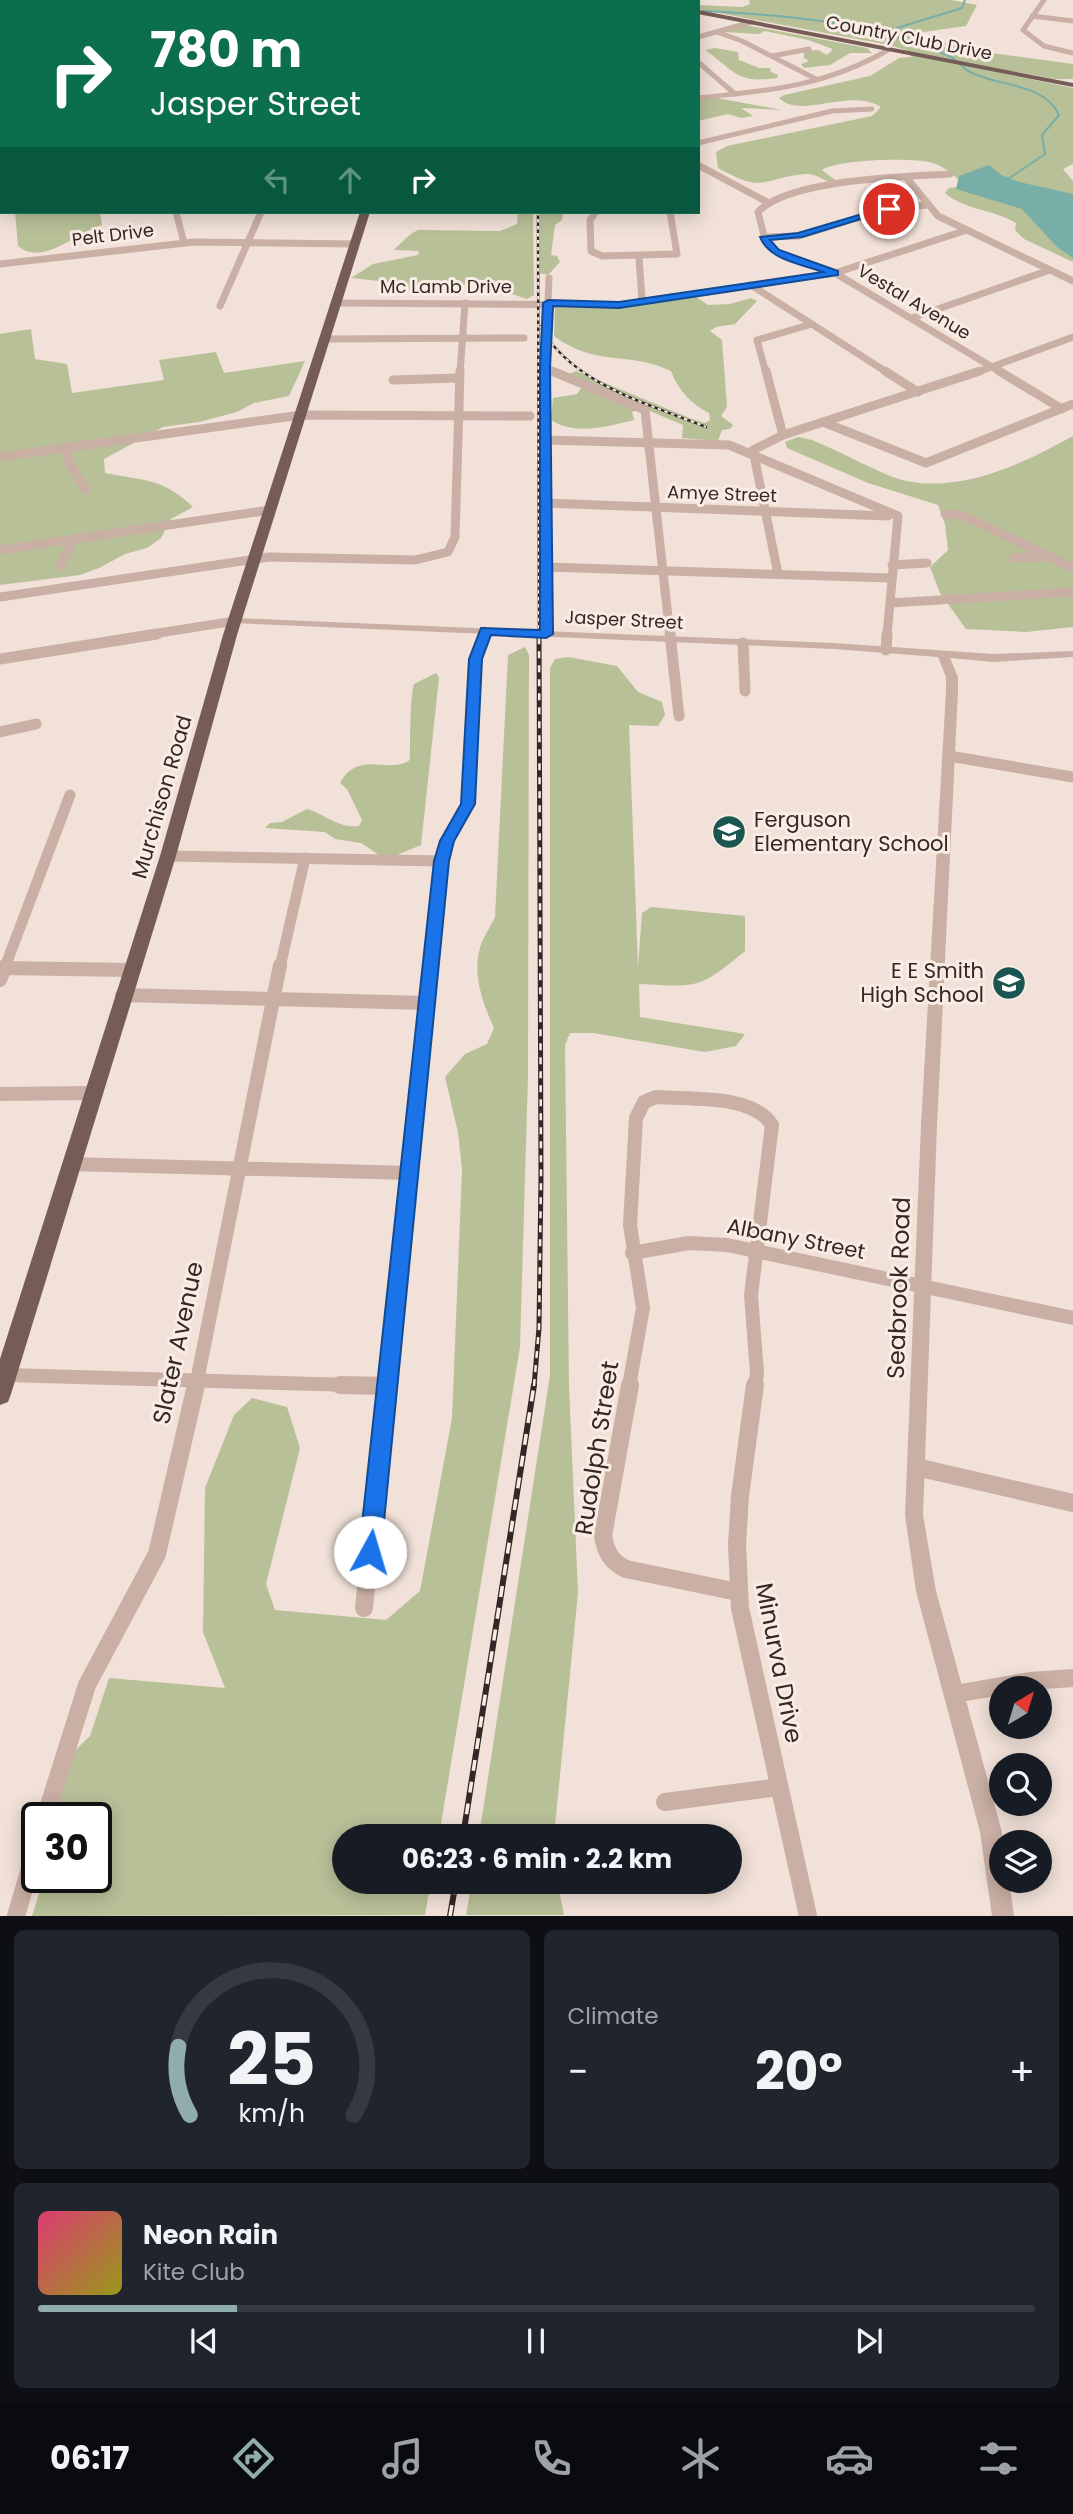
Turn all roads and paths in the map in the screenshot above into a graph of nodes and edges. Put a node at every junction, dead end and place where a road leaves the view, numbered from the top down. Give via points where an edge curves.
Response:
1 (1044, 0) edge
2 (700, 12) edge
3 (1032, 16) junction
4 (1073, 21) edge
5 (752, 22) junction
6 (717, 32) junction
7 (700, 36) edge
8 (750, 39) dead end
9 (742, 41) junction
10 (809, 49) dead end
11 (888, 50) junction
12 (1073, 53) edge
13 (772, 56) junction
14 (700, 64) edge
15 (816, 79) junction
16 (1073, 85) edge
17 (735, 94) junction
18 (700, 98) edge
19 (872, 108) dead end
20 (700, 143) edge
21 (700, 166) edge
22 (950, 174) dead end
23 (906, 177) junction
24 (767, 202) junction
25 (926, 205) junction
26 (177, 214) edge
27 (260, 214) edge
28 (364, 214) edge
29 (594, 214) edge
30 (670, 214) edge
31 (967, 230) junction
32 (764, 237) junction
33 (248, 242) junction
34 (184, 243) junction
35 (355, 244) junction
36 (639, 256) junction
37 (0, 264) edge
38 (1050, 270) junction
39 (835, 273) junction
40 (549, 278) dead end
41 (1073, 281) edge
42 (751, 285) junction
43 (642, 301) junction
44 (337, 303) junction
45 (465, 303) junction
46 (548, 303) junction
47 (220, 306) dead end
48 (912, 318) junction
49 (812, 324) junction
50 (1073, 337) edge
51 (463, 338) junction
52 (524, 338) dead end
53 (325, 339) junction
54 (993, 367) junction
55 (545, 368) junction
56 (459, 378) junction
57 (393, 380) dead end
58 (918, 391) junction
59 (1073, 404) edge
60 (1062, 409) junction
61 (645, 410) joint
62 (301, 415) junction
63 (457, 416) junction
64 (530, 416) dead end
65 (823, 422) junction
66 (783, 435) junction
67 (545, 440) junction
68 (648, 444) junction
69 (68, 447) junction
70 (752, 455) junction
71 (0, 457) edge
72 (86, 491) dead end
73 (545, 503) junction
74 (655, 508) junction
75 (270, 510) junction
76 (764, 511) junction
77 (945, 514) dead end
78 (898, 516) junction
79 (74, 539) junction
80 (0, 550) edge
81 (1048, 556) junction
82 (1014, 558) dead end
83 (255, 559) junction
84 (927, 563) dead end
85 (892, 565) junction
86 (60, 566) dead end
87 (546, 567) junction
88 (1073, 568) edge
89 (662, 570) junction
90 (778, 574) junction
91 (891, 578) junction
92 (1073, 592) edge
93 (0, 597) edge
94 (890, 603) junction
95 (235, 621) junction
96 (485, 631) junction
97 (546, 634) junction
98 (668, 640) junction
99 (743, 643) junction
100 (886, 650) junction
101 (943, 654) junction
102 (1073, 654) edge
103 (0, 659) edge
104 (745, 691) dead end
105 (679, 716) dead end
106 (36, 724) dead end
107 (0, 732) edge
108 (949, 756) junction
109 (1073, 777) edge
110 (71, 796) dead end
111 (168, 856) junction
112 (305, 858) junction
113 (442, 861) junction
114 (131, 970) junction
115 (2, 972) edge
116 (122, 995) junction
117 (273, 999) junction
118 (427, 1003) junction
119 (92, 1093) junction
120 (0, 1094) edge
121 (70, 1164) junction
122 (239, 1168) junction
123 (410, 1173) junction
124 (754, 1250) junction
125 (632, 1253) junction
126 (923, 1287) junction
127 (1073, 1318) edge
128 (7, 1375) junction
129 (197, 1380) junction
130 (387, 1386) junction
131 (0, 1394) edge
132 (916, 1467) junction
133 (1073, 1503) edge
134 (738, 1592) junction
135 (364, 1608) dead end
136 (1073, 1678) edge
137 (955, 1694) junction
138 (779, 1787) junction
139 (50, 1802) edge
140 (665, 1802) dead end
141 (23, 1893) edge
142 (16, 1916) edge
143 (808, 1916) edge
144 (1003, 1916) edge

1 - 3 street
2 - 5 main road, Country Club Drive
3 - 4 street
3 - 12 street via 1023,28 1027,34 1048,48
5 - 6 street
5 - 11 main road, Country Club Drive
6 - 7 street
6 - 9 street
8 - 9 street
9 - 13 street
10 - 13 street
11 - 15 street via 853,70
11 - 16 main road, Country Club Drive
13 - 15 street
14 - 17 street
15 - 17 street
17 - 18 street
19 - 20 street via 832,111
21 - 24 street
22 - 23 street
23 - 24 street via 826,185
23 - 25 street
24 - 32 street via 758,212
25 - 31 street
25 - 32 street via 883,210 799,236
26 - 34 street
27 - 33 street
28 - 35 main road, Murchison Road
29 - 36 street via 590,220 592,253
30 - 36 street via 677,254
31 - 38 street
31 - 39 street, Mc Lamb Drive
32 - 39 street, Vestal Avenue via 775,252
33 - 34 street, Pelt Drive
33 - 35 street, Pelt Drive
33 - 47 street
34 - 37 street, Pelt Drive
35 - 44 main road, Murchison Road
36 - 43 street
38 - 41 street
38 - 48 street
39 - 42 street, Mc Lamb Drive
39 - 48 street, Vestal Avenue
40 - 46 street
42 - 43 street, Mc Lamb Drive
42 - 49 street
43 - 46 street, Mc Lamb Drive via 598,306
44 - 45 street, Mc Lamb Drive
44 - 53 main road, Murchison Road
45 - 46 street, Mc Lamb Drive
45 - 51 street
46 - 55 street
48 - 54 street, Vestal Avenue
49 - 58 street
49 - 66 street via 757,340
50 - 54 street
51 - 52 street
51 - 53 street
51 - 56 street
53 - 62 main road, Murchison Road
54 - 58 street
54 - 60 street, Vestal Avenue
55 - 61 street
55 - 67 street
56 - 57 street
56 - 63 street
58 - 65 street
59 - 60 street
60 - 65 street via 926,463
61 - 68 street
62 - 63 street
62 - 69 street
62 - 75 main road, Murchison Road
63 - 64 street
63 - 83 street via 455,537 448,552 415,560
65 - 66 street
66 - 70 street via 753,450
67 - 68 street
67 - 73 street
68 - 70 street via 729,445
68 - 74 street
69 - 71 street
69 - 72 street via 68,461
70 - 76 street
70 - 78 street
73 - 74 street, Amye Street
73 - 87 street
74 - 76 street, Amye Street
74 - 89 street
75 - 79 street
75 - 83 main road, Murchison Road
76 - 78 street, Amye Street
76 - 90 street
77 - 81 street via 962,514
78 - 85 street
79 - 80 street
79 - 86 street
81 - 82 street
81 - 88 street
83 - 93 street
83 - 95 main road, Murchison Road
84 - 85 street
85 - 91 street
87 - 89 street
87 - 97 street
89 - 90 street
89 - 98 street
90 - 91 street
91 - 94 street
92 - 94 street
94 - 100 street
95 - 96 street, Jasper Street
95 - 103 street
95 - 111 main road, Murchison Road
96 - 97 street, Jasper Street
96 - 113 street via 474,669 468,804 447,841
97 - 98 street, Jasper Street
98 - 99 street, Jasper Street
98 - 105 street
99 - 100 street, Jasper Street
99 - 104 street
100 - 101 street, Jasper Street
101 - 102 street, Jasper Street via 1014,658
101 - 108 street, Seabrook Road via 952,677
106 - 107 street
108 - 109 street
108 - 126 street, Seabrook Road
110 - 115 street
111 - 112 street
111 - 114 main road, Murchison Road
112 - 113 street
112 - 117 street, Slater Avenue
113 - 118 street
114 - 115 street
114 - 116 main road, Murchison Road
116 - 117 street
116 - 119 main road, Murchison Road
117 - 118 street
117 - 122 street, Slater Avenue
118 - 123 street
119 - 120 street
119 - 121 main road, Murchison Road
121 - 122 street
121 - 128 main road, Murchison Road
122 - 123 street
122 - 129 street, Slater Avenue
123 - 130 street
124 - 125 street, Albany Street via 689,1243
124 - 125 street via 772,1132 769,1120 747,1104 664,1097 644,1102 636,1118
124 - 126 street, Albany Street
124 - 134 street, Minurva Drive via 751,1317 757,1373 740,1496
125 - 134 street, Rudolph Street via 641,1296 641,1324 604,1546 624,1569
126 - 127 street, Albany Street
126 - 132 street, Seabrook Road
128 - 129 street
128 - 131 main road, Murchison Road
129 - 130 street
129 - 139 street, Slater Avenue via 157,1553 87,1685
130 - 135 street
132 - 133 street
132 - 137 street, Seabrook Road via 918,1552
134 - 138 street, Minurva Drive
136 - 137 street
137 - 144 street, Seabrook Road via 991,1832
138 - 140 street
138 - 143 street, Minurva Drive
141 - 142 street

